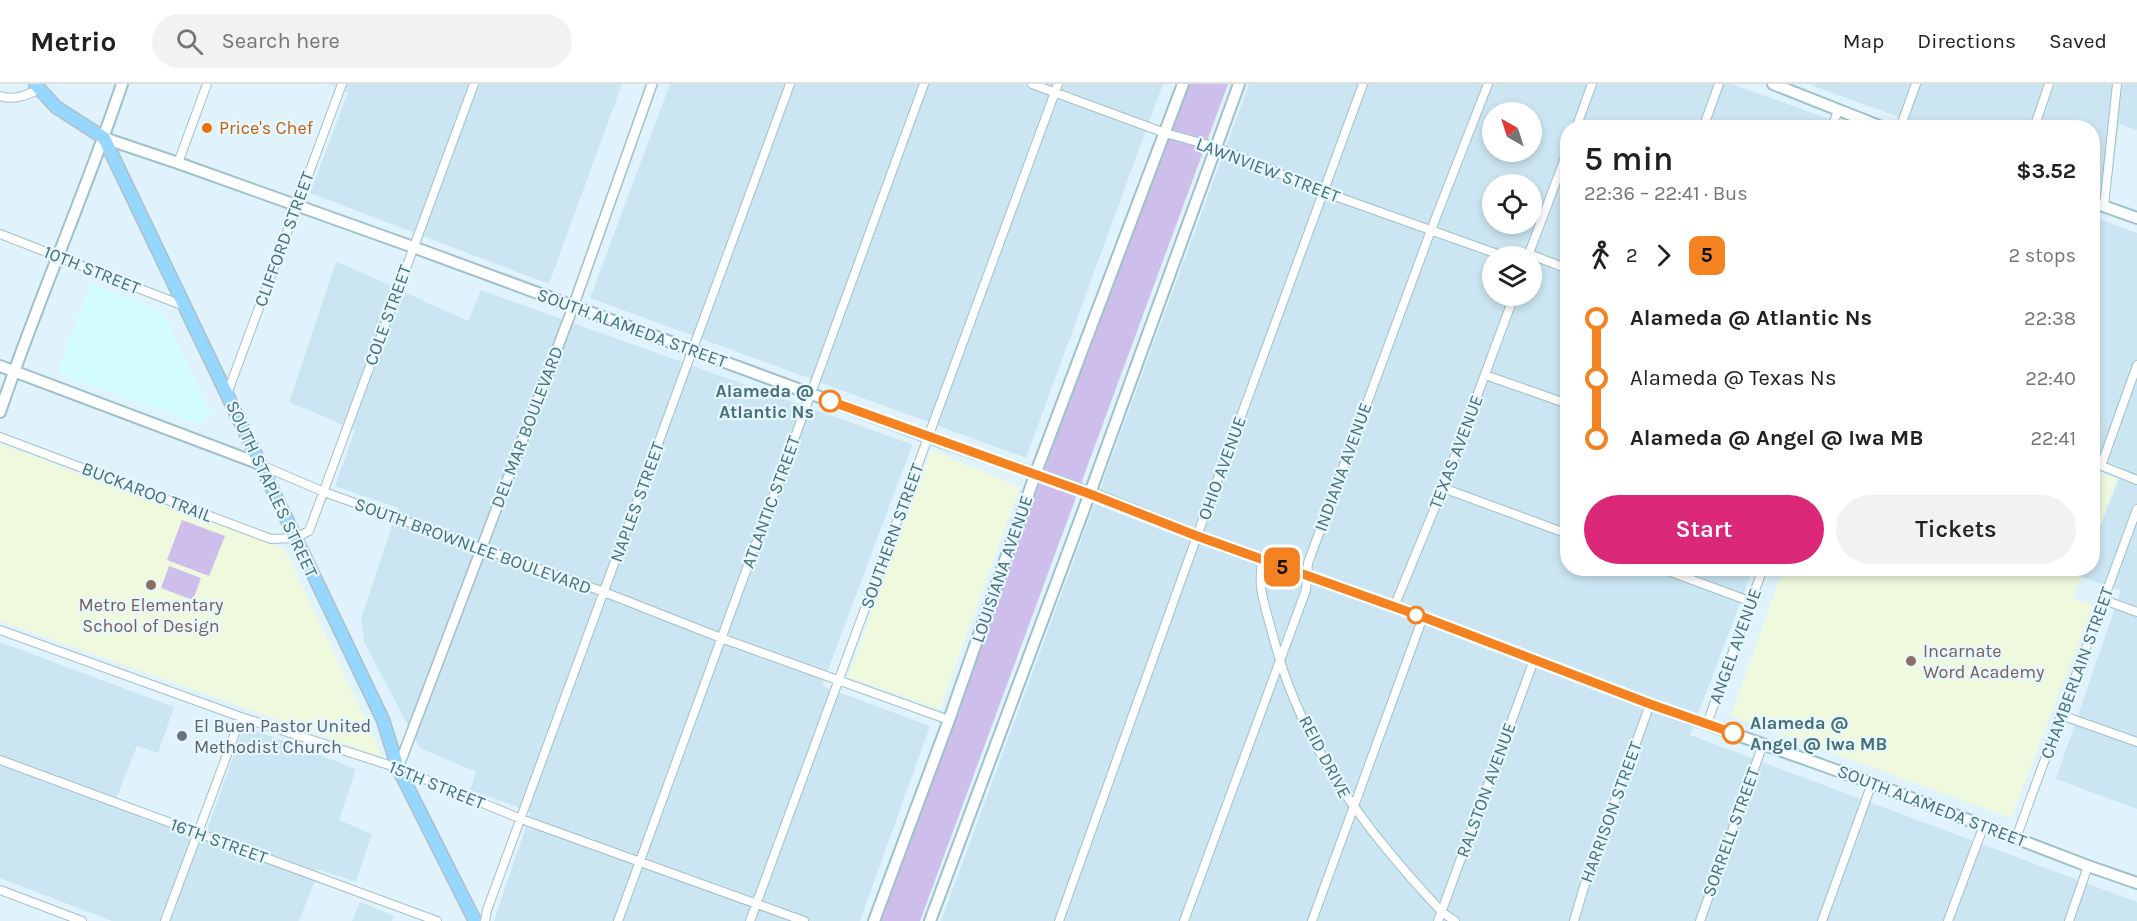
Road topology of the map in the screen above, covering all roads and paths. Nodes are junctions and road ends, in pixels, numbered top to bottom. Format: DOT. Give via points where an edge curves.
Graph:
graph roads {
  1 [pos="122,84"];
  2 [pos="207,84"];
  3 [pos="342,84"];
  4 [pos="474,84"];
  5 [pos="652,84"];
  6 [pos="790,84"];
  7 [pos="924,84"];
  8 [pos="1032,84"];
  9 [pos="1183,84"];
  10 [pos="1239,84"];
  11 [pos="1363,84"];
  12 [pos="1488,84"];
  13 [pos="1592,84"];
  14 [pos="1719,84"];
  15 [pos="1916,84"];
  16 [pos="2049,84"];
  17 [pos="2117,84"];
  18 [pos="1778,85"];
  19 [pos="38,87"];
  20 [pos="1057,88"];
  21 [pos="0,96"];
  22 [pos="1838,110"];
  23 [pos="1579,120"];
  24 [pos="1706,120"];
  25 [pos="1835,120"];
  26 [pos="1864,120"];
  27 [pos="1903,120"];
  28 [pos="2037,120"];
  29 [pos="1165,134"];
  30 [pos="104,138"];
  31 [pos="1216,147"];
  32 [pos="178,163"];
  33 [pos="1560,171"];
  34 [pos="1324,192"];
  35 [pos="2100,205"];
  36 [pos="297,206"];
  37 [pos="2104,206"];
  38 [pos="2137,218"];
  39 [pos="1431,230"];
  40 [pos="0,234"];
  41 [pos="1531,246"];
  42 [pos="413,247"];
  43 [pos="1482,248"];
  44 [pos="58,256"];
  45 [pos="1542,260"];
  46 [pos="1560,266"];
  47 [pos="184,306"];
  48 [pos="1510,306"];
  49 [pos="573,307"];
  50 [pos="693,350"];
  51 [pos="2137,365"];
  52 [pos="0,366"];
  53 [pos="14,371"];
  54 [pos="1485,375"];
  55 [pos="227,394"];
  56 [pos="811,394"];
  57 [pos="1560,401"];
  58 [pos="0,412"];
  59 [pos="0,437"];
  60 [pos="928,437"];
  61 [pos="260,464"];
  62 [pos="2101,466"];
  63 [pos="1035,475"];
  64 [pos="2137,480"];
  65 [pos="1443,488"];
  66 [pos="324,492"];
  67 [pos="1090,494"];
  68 [pos="2137,509"];
  69 [pos="1560,531"];
  70 [pos="1197,536"];
  71 [pos="295,538"];
  72 [pos="480,549"];
  73 [pos="1262,560"];
  74 [pos="1307,576"];
  75 [pos="1682,576"];
  76 [pos="1760,576"];
  77 [pos="604,592"];
  78 [pos="2104,600"];
  79 [pos="1752,602"];
  80 [pos="1394,607"];
  81 [pos="2137,612"];
  82 [pos="1423,617"];
  83 [pos="0,630"];
  84 [pos="722,638"];
  85 [pos="1534,660"];
  86 [pos="1279,661"];
  87 [pos="839,679"];
  88 [pos="1650,704"];
  89 [pos="2061,715"];
  90 [pos="241,717"];
  91 [pos="949,720"];
  92 [pos="1707,724"];
  93 [pos="2137,742"];
  94 [pos="1763,744"];
  95 [pos="0,760"];
  96 [pos="398,768"];
  97 [pos="1872,783"];
  98 [pos="1353,808"];
  99 [pos="520,819"];
  100 [pos="1984,825"];
  101 [pos="198,833"];
  102 [pos="2016,838"];
  103 [pos="639,862"];
  104 [pos="2088,866"];
  105 [pos="2137,883"];
  106 [pos="0,890"];
  107 [pos="756,904"];
  108 [pos="1442,912"];
  109 [pos="82,921"];
  110 [pos="165,921"];
  111 [pos="437,921"];
  112 [pos="475,921"];
  113 [pos="485,921"];
  114 [pos="618,921"];
  115 [pos="750,921"];
  116 [pos="804,921"];
  117 [pos="874,921"];
  118 [pos="930,921"];
  119 [pos="1059,921"];
  120 [pos="1184,921"];
  121 [pos="1312,921"];
  122 [pos="1438,921"];
  123 [pos="1455,921"];
  124 [pos="1574,921"];
  125 [pos="1700,921"];
  126 [pos="1822,921"];
  127 [pos="1948,921"];
  128 [pos="2069,921"];
  1 -- 30 [label="main road"];
  2 -- 32 [label="street"];
  3 -- 36 [label="street, CLIFFORD STREET"];
  4 -- 42 [label="street, COLE STREET"];
  5 -- 49 [label="street, DEL MAR BOULEVARD"];
  6 -- 50 [label="street, NAPLES STREET"];
  7 -- 56 [label="street, ATLANTIC STREET"];
  8 -- 20 [label="street, LAWNVIEW STREET"];
  9 -- 29 [label="main road, LOUISIANA AVENUE"];
  10 -- 31 [label="main road"];
  11 -- 34 [label="street, OHIO AVENUE"];
  12 -- 39 [label="street, INDIANA AVENUE"];
  13 -- 23 [label="street"];
  14 -- 24 [label="street"];
  15 -- 27 [label="street"];
  16 -- 28 [label="street"];
  17 -- 37 [label="street"];
  18 -- 22 [label="main road"];
  19 -- 21 [label="street" via="22,97"];
  19 -- 30 [label="main road" via="56,107"];
  20 -- 29 [label="street, LAWNVIEW STREET"];
  20 -- 60 [label="street, SOUTHERN STREET"];
  22 -- 25 [label="street"];
  22 -- 26 [label="main road"];
  29 -- 31 [label="street, LAWNVIEW STREET"];
  29 -- 63 [label="main road, LOUISIANA AVENUE"];
  30 -- 32 [label="main road, SOUTH ALAMEDA STREET"];
  30 -- 44 [label="main road"];
  30 -- 47 [label="main road, SOUTH STAPLES STREET"];
  31 -- 34 [label="street, LAWNVIEW STREET"];
  31 -- 67 [label="main road"];
  32 -- 36 [label="main road, SOUTH ALAMEDA STREET"];
  33 -- 41 [label="street"];
  34 -- 39 [label="street, LAWNVIEW STREET"];
  34 -- 70 [label="street, OHIO AVENUE"];
  35 -- 37 [label="main road"];
  36 -- 42 [label="main road, SOUTH ALAMEDA STREET"];
  36 -- 55 [label="street, CLIFFORD STREET"];
  37 -- 38 [label="main road"];
  39 -- 43 [label="street, LAWNVIEW STREET"];
  39 -- 74 [label="street, INDIANA AVENUE" via="1308,563"];
  40 -- 44 [label="street, 10TH STREET"];
  42 -- 49 [label="main road, SOUTH ALAMEDA STREET"];
  42 -- 66 [label="street, COLE STREET"];
  44 -- 47 [label="street, 10TH STREET"];
  44 -- 53 [label="main road"];
  45 -- 46 [label="street"];
  47 -- 55 [label="main road, SOUTH STAPLES STREET"];
  48 -- 54 [label="street, TEXAS AVENUE"];
  49 -- 50 [label="main road, SOUTH ALAMEDA STREET"];
  49 -- 72 [label="street, DEL MAR BOULEVARD"];
  50 -- 56 [label="main road, SOUTH ALAMEDA STREET"];
  50 -- 77 [label="street, NAPLES STREET"];
  51 -- 62 [label="street"];
  52 -- 53 [label="main road, SOUTH BROWNLEE BOULEVARD"];
  53 -- 58 [label="main road"];
  53 -- 61 [label="main road, SOUTH BROWNLEE BOULEVARD"];
  54 -- 57 [label="street"];
  54 -- 65 [label="street, TEXAS AVENUE"];
  55 -- 61 [label="main road, SOUTH STAPLES STREET"];
  56 -- 60 [label="main road, SOUTH ALAMEDA STREET"];
  56 -- 84 [label="street, ATLANTIC STREET"];
  59 -- 71 [label="street, BUCKAROO TRAIL" via="272,539"];
  60 -- 63 [label="main road, SOUTH ALAMEDA STREET"];
  60 -- 87 [label="street, SOUTHERN STREET"];
  61 -- 66 [label="street, SOUTH BROWNLEE BOULEVARD"];
  61 -- 71 [label="main road, SOUTH STAPLES STREET"];
  62 -- 64 [label="street"];
  63 -- 67 [label="main road, SOUTH ALAMEDA STREET"];
  63 -- 91 [label="main road, LOUISIANA AVENUE"];
  65 -- 69 [label="street"];
  65 -- 80 [label="street, TEXAS AVENUE"];
  66 -- 71 [label="street, COLE STREET" via="309,531"];
  66 -- 72 [label="street, SOUTH BROWNLEE BOULEVARD"];
  67 -- 70 [label="main road, SOUTH ALAMEDA STREET"];
  67 -- 118 [label="main road"];
  68 -- 78 [label="street, CHAMBERLAIN STREET"];
  70 -- 73 [label="main road, SOUTH ALAMEDA STREET"];
  70 -- 119 [label="street, OHIO AVENUE"];
  71 -- 96 [label="main road, SOUTH STAPLES STREET" via="383,720"];
  72 -- 77 [label="street, SOUTH BROWNLEE BOULEVARD"];
  72 -- 96 [label="street, DEL MAR BOULEVARD"];
  73 -- 74 [label="main road, SOUTH ALAMEDA STREET"];
  73 -- 86 [label="street, REID DRIVE" via="1260,586"];
  74 -- 80 [label="main road, SOUTH ALAMEDA STREET"];
  74 -- 86 [label="street, INDIANA AVENUE" via="1306,590"];
  75 -- 79 [label="street"];
  76 -- 79 [label="street, ANGEL AVENUE"];
  77 -- 84 [label="street, SOUTH BROWNLEE BOULEVARD"];
  77 -- 99 [label="street, NAPLES STREET"];
  78 -- 81 [label="street"];
  78 -- 89 [label="street, CHAMBERLAIN STREET"];
  79 -- 92 [label="street, ANGEL AVENUE"];
  80 -- 82 [label="main road, SOUTH ALAMEDA STREET"];
  82 -- 85 [label="main road, SOUTH ALAMEDA STREET"];
  82 -- 98 [label="street"];
  83 -- 90 [label="street, 15TH STREET"];
  84 -- 87 [label="street, SOUTH BROWNLEE BOULEVARD"];
  84 -- 103 [label="street, ATLANTIC STREET"];
  85 -- 88 [label="main road, SOUTH ALAMEDA STREET"];
  85 -- 108 [label="street, RALSTON AVENUE"];
  86 -- 98 [label="street, REID DRIVE" via="1328,769"];
  86 -- 120 [label="street, INDIANA AVENUE"];
  87 -- 91 [label="street, SOUTH BROWNLEE BOULEVARD"];
  87 -- 107 [label="street, SOUTHERN STREET"];
  88 -- 92 [label="main road, SOUTH ALAMEDA STREET"];
  88 -- 124 [label="street, HARRISON STREET"];
  89 -- 93 [label="street"];
  89 -- 102 [label="street, CHAMBERLAIN STREET"];
  90 -- 96 [label="street, 15TH STREET"];
  90 -- 101 [label="street"];
  91 -- 117 [label="main road, LOUISIANA AVENUE"];
  92 -- 94 [label="main road, SOUTH ALAMEDA STREET"];
  94 -- 97 [label="main road, SOUTH ALAMEDA STREET"];
  94 -- 125 [label="street, SORRELL STREET"];
  95 -- 101 [label="street, 16TH STREET"];
  96 -- 99 [label="street, 15TH STREET"];
  96 -- 112 [label="main road, SOUTH STAPLES STREET"];
  97 -- 100 [label="main road, SOUTH ALAMEDA STREET"];
  97 -- 126 [label="street"];
  98 -- 108 [label="street, REID DRIVE"];
  98 -- 121 [label="street"];
  99 -- 103 [label="street, 15TH STREET"];
  99 -- 113 [label="street, NAPLES STREET"];
  100 -- 102 [label="main road, SOUTH ALAMEDA STREET"];
  100 -- 127 [label="street"];
  101 -- 110 [label="street"];
  101 -- 111 [label="street, 16TH STREET"];
  102 -- 104 [label="main road, SOUTH ALAMEDA STREET"];
  103 -- 107 [label="street, 15TH STREET"];
  103 -- 114 [label="street, ATLANTIC STREET"];
  104 -- 105 [label="main road, SOUTH ALAMEDA STREET"];
  104 -- 128 [label="street"];
  106 -- 109 [label="street"];
  107 -- 115 [label="street, SOUTHERN STREET"];
  107 -- 116 [label="street, 15TH STREET"];
  108 -- 122 [label="street, RALSTON AVENUE"];
  108 -- 123 [label="street, REID DRIVE"];
}
